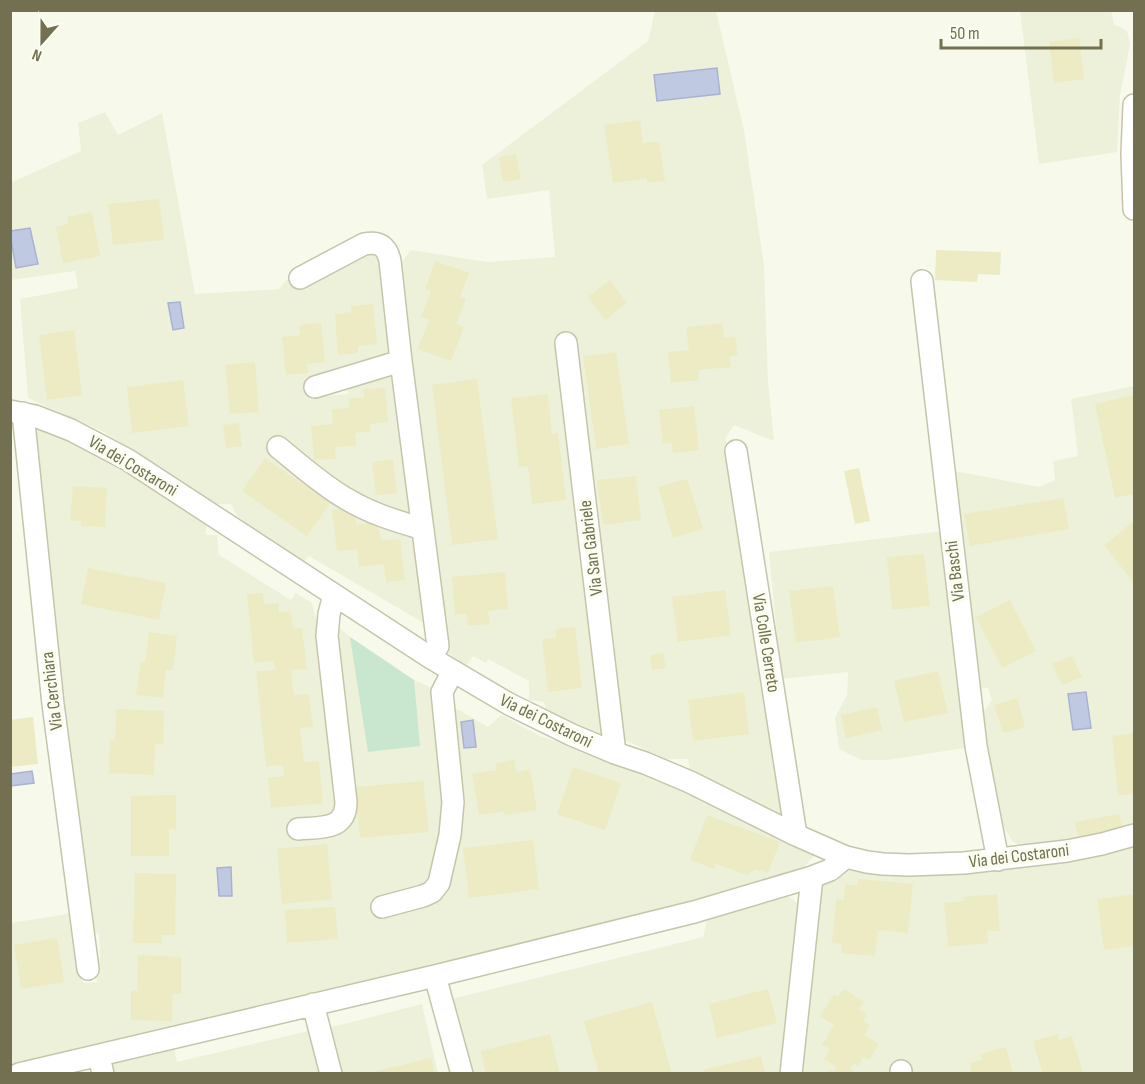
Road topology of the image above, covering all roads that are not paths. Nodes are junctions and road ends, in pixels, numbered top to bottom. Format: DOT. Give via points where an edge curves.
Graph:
graph roads {
  1 [pos="1134,105"];
  2 [pos="1134,209"];
  3 [pos="300,278"];
  4 [pos="922,281"];
  5 [pos="566,343"];
  6 [pos="401,361"];
  7 [pos="315,387"];
  8 [pos="17,412"];
  9 [pos="278,447"];
  10 [pos="736,452"];
  11 [pos="423,529"];
  12 [pos="334,595"];
  13 [pos="431,658"];
  14 [pos="453,671"];
  15 [pos="615,753"];
  16 [pos="298,829"];
  17 [pos="796,835"];
  18 [pos="1134,835"];
  19 [pos="846,857"];
  20 [pos="998,860"];
  21 [pos="812,877"];
  22 [pos="382,907"];
  23 [pos="88,969"];
  24 [pos="435,976"];
  25 [pos="313,1004"];
  26 [pos="101,1065"];
  27 [pos="20,1074"];
  28 [pos="331,1074"];
  29 [pos="462,1074"];
  30 [pos="791,1074"];
  1 -- 2 [label="street"];
  3 -- 6 [label="street" via="364,244 384,248 390,261"];
  4 -- 20 [label="street, Via Baschi" via="976,746"];
  5 -- 15 [label="street, Via San Gabriele"];
  6 -- 7 [label="street"];
  6 -- 11 [label="street"];
  8 -- 12 [label="street, Via dei Costaroni" via="71,430 128,460"];
  8 -- 23 [label="street, Via Cerchiara"];
  9 -- 11 [label="street" via="343,497 376,514"];
  10 -- 17 [label="street, Via Colle Cerreto"];
  11 -- 13 [label="street" via="438,646"];
  12 -- 13 [label="street, Via dei Costaroni"];
  12 -- 16 [label="street" via="327,636 346,809 336,824"];
  13 -- 14 [label="street, Via dei Costaroni"];
  14 -- 15 [label="street, Via dei Costaroni" via="508,704"];
  14 -- 22 [label="street" via="442,692 453,802 441,876 436,888 427,894"];
  15 -- 17 [label="street, Via dei Costaroni" via="698,786"];
  17 -- 19 [label="street, Via dei Costaroni"];
  18 -- 20 [label="street, Via dei Costaroni" via="1067,852"];
  19 -- 20 [label="street, Via dei Costaroni" via="909,865"];
  19 -- 21 [label="street" via="830,870"];
  21 -- 24 [label="street" via="694,912"];
  21 -- 30 [label="street"];
  24 -- 25 [label="street"];
  24 -- 29 [label="street"];
  25 -- 26 [label="street"];
  25 -- 28 [label="street"];
  26 -- 27 [label="street"];
}
